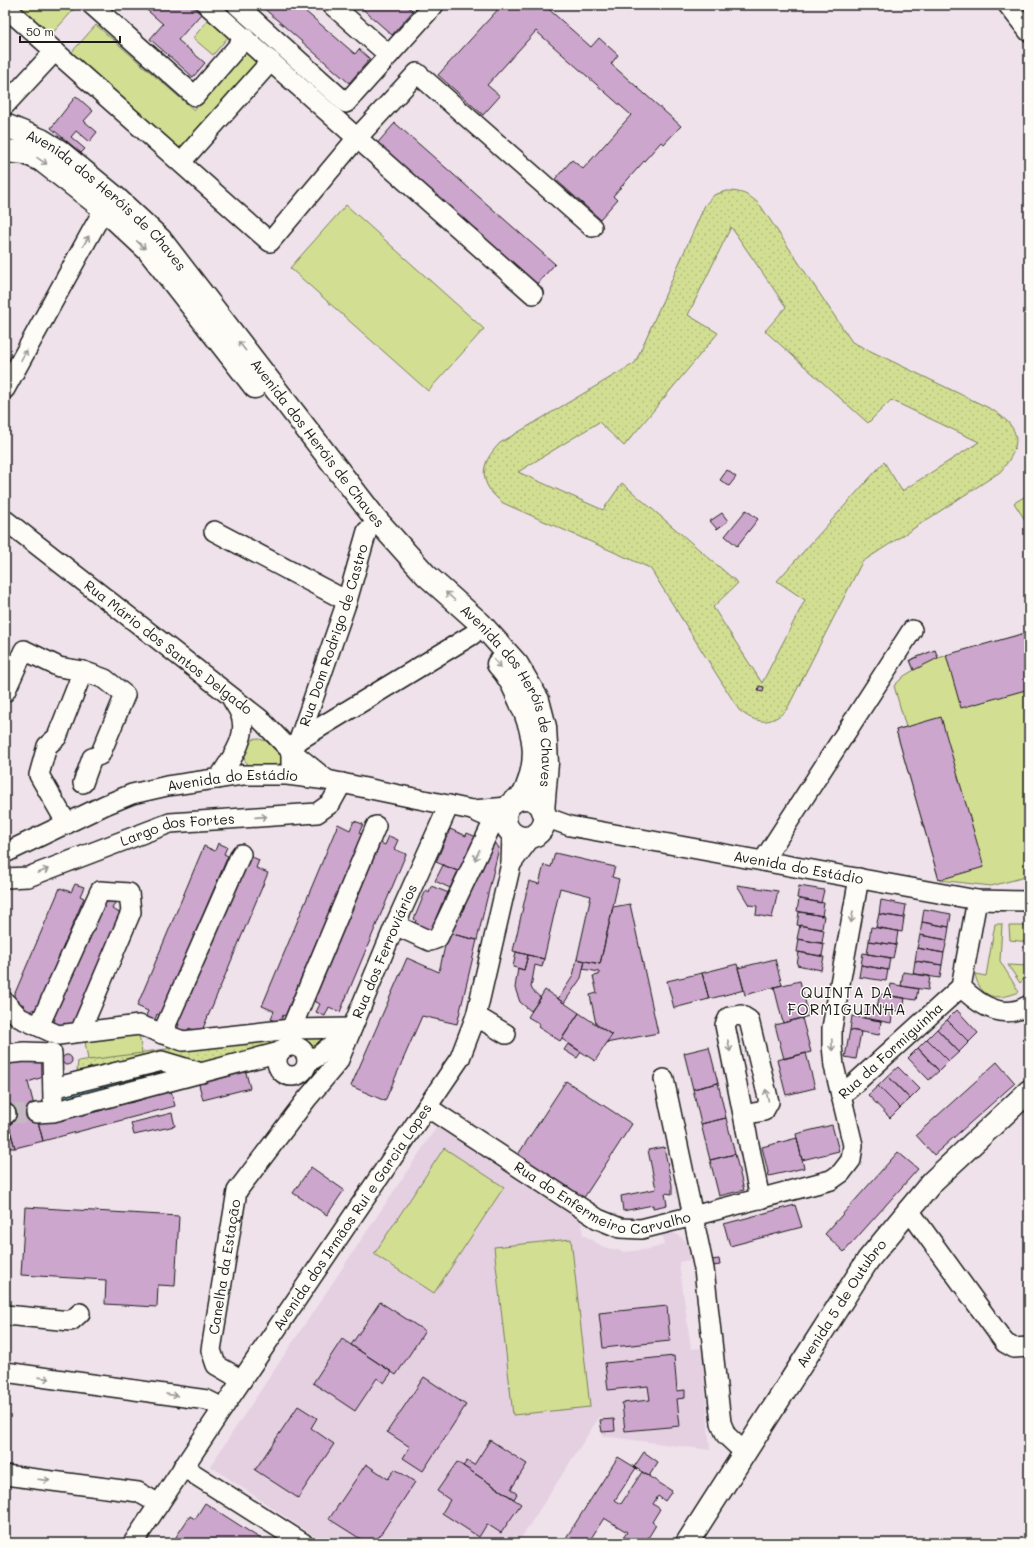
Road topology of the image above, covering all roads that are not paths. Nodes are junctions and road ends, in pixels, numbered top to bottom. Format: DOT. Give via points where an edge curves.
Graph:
graph roads {
  1 [pos="92,5"];
  2 [pos="236,5"];
  3 [pos="332,5"];
  4 [pos="433,5"];
  5 [pos="1008,5"];
  6 [pos="5,7"];
  7 [pos="218,8"];
  8 [pos="1029,32"];
  9 [pos="245,38"];
  10 [pos="55,51"];
  11 [pos="389,55"];
  12 [pos="271,62"];
  13 [pos="5,104"];
  14 [pos="5,125"];
  15 [pos="356,138"];
  16 [pos="5,151"];
  17 [pos="181,162"];
  18 [pos="109,203"];
  19 [pos="592,227"];
  20 [pos="533,294"];
  21 [pos="5,390"];
  22 [pos="5,520"];
  23 [pos="214,531"];
  24 [pos="367,531"];
  25 [pos="347,601"];
  26 [pos="912,630"];
  27 [pos="472,635"];
  28 [pos="83,671"];
  29 [pos="5,692"];
  30 [pos="231,698"];
  31 [pos="271,732"];
  32 [pos="242,733"];
  33 [pos="295,746"];
  34 [pos="236,751"];
  35 [pos="242,775"];
  36 [pos="287,775"];
  37 [pos="218,779"];
  38 [pos="334,782"];
  39 [pos="83,783"];
  40 [pos="449,805"];
  41 [pos="522,820"];
  42 [pos="67,824"];
  43 [pos="376,826"];
  44 [pos="5,854"];
  45 [pos="241,854"];
  46 [pos="763,861"];
  47 [pos="5,878"];
  48 [pos="859,878"];
  49 [pos="977,900"];
  50 [pos="1029,901"];
  51 [pos="395,925"];
  52 [pos="961,987"];
  53 [pos="5,1002"];
  54 [pos="1029,1005"];
  55 [pos="476,1016"];
  56 [pos="39,1026"];
  57 [pos="291,1029"];
  58 [pos="80,1032"];
  59 [pos="162,1034"];
  60 [pos="349,1034"];
  61 [pos="506,1034"];
  62 [pos="5,1054"];
  63 [pos="204,1073"];
  64 [pos="664,1079"];
  65 [pos="53,1088"];
  66 [pos="1029,1091"];
  67 [pos="314,1092"];
  68 [pos="841,1096"];
  69 [pos="427,1106"];
  70 [pos="743,1115"];
  71 [pos="760,1198"];
  72 [pos="908,1209"];
  73 [pos="693,1216"];
  74 [pos="80,1313"];
  75 [pos="5,1315"];
  76 [pos="1029,1347"];
  77 [pos="5,1372"];
  78 [pos="242,1380"];
  79 [pos="223,1408"];
  80 [pos="745,1453"];
  81 [pos="183,1467"];
  82 [pos="5,1475"];
  83 [pos="159,1504"];
  84 [pos="134,1543"];
  85 [pos="304,1543"];
  86 [pos="687,1543"];
  1 -- 9 [label="street" via="195,96"];
  2 -- 11 [label="street" via="346,103"];
  3 -- 11 [label="street"];
  4 -- 11 [label="street"];
  5 -- 8 [label="street"];
  6 -- 10 [label="street"];
  7 -- 9 [label="street"];
  9 -- 12 [label="street"];
  10 -- 13 [label="street"];
  10 -- 17 [label="street"];
  12 -- 15 [label="street"];
  12 -- 17 [label="street"];
  14 -- 18 [label="main road, Avenida dos Heróis de Chaves" via="52,146"];
  15 -- 17 [label="street" via="270,242"];
  15 -- 19 [label="street" via="417,73"];
  15 -- 20 [label="street"];
  16 -- 18 [label="main road, Avenida dos Heróis de Chaves, one-way" via="25,153 42,160"];
  21 -- 18 [label="street, one-way"];
  18 -- 24 [label="main road, Avenida dos Heróis de Chaves, one-way"];
  41 -- 18 [label="main road, Avenida dos Heróis de Chaves, one-way" via="547,763 545,726 538,700 517,664 481,624 426,575 375,518 160,239"];
  22 -- 30 [label="street, Rua Mário dos Santos Delgado"];
  23 -- 25 [label="street"];
  24 -- 25 [label="street, Rua Dom Rodrigo de Castro"];
  24 -- 27 [label="main road, Avenida dos Heróis de Chaves" via="417,587"];
  25 -- 33 [label="street, Rua Dom Rodrigo de Castro"];
  26 -- 46 [label="street"];
  27 -- 33 [label="street"];
  27 -- 41 [label="main road, Avenida dos Heróis de Chaves, one-way" via="509,676 530,722 534,737 534,764"];
  28 -- 29 [label="street" via="59,667 24,650"];
  28 -- 39 [label="street" via="105,679 125,696 100,755 92,758"];
  28 -- 42 [label="street" via="57,737 47,746 39,775"];
  30 -- 31 [label="street, Rua Mário dos Santos Delgado" via="260,719"];
  30 -- 32 [label="street" via="241,714"];
  31 -- 32 [label="street" via="261,730"];
  31 -- 33 [label="street, Rua Mário dos Santos Delgado"];
  32 -- 34 [label="street"];
  33 -- 36 [label="street"];
  33 -- 38 [label="street, Rua Mário dos Santos Delgado"];
  34 -- 35 [label="street"];
  34 -- 37 [label="street"];
  35 -- 36 [label="street, Avenida do Estádio"];
  35 -- 37 [label="street, Avenida do Estádio"];
  36 -- 38 [label="street, Avenida do Estádio"];
  37 -- 42 [label="street, Avenida do Estádio" via="132,794"];
  38 -- 40 [label="street, Avenida do Estádio"];
  47 -- 38 [label="street, Largo dos Fortes, one-way" via="28,877 170,823 317,813 331,803"];
  40 -- 41 [label="street, Avenida do Estádio"];
  40 -- 51 [label="street, Rua dos Ferroviários"];
  41 -- 46 [label="street, Avenida do Estádio" via="570,826"];
  41 -- 51 [label="street, one-way" via="438,938 430,941"];
  41 -- 55 [label="street, Avenida dos Irmãos Rui e Garcia Lopes"];
  42 -- 44 [label="street, Avenida do Estádio"];
  43 -- 57 [label="street"];
  45 -- 59 [label="street"];
  46 -- 48 [label="street, Avenida do Estádio"];
  48 -- 49 [label="street, Avenida do Estádio"];
  48 -- 68 [label="street, one-way" via="832,1028 834,1066"];
  49 -- 50 [label="street, Avenida do Estádio"];
  49 -- 52 [label="street"];
  51 -- 60 [label="street, Rua dos Ferroviários"];
  52 -- 54 [label="street" via="984,1006 996,1010 1009,1011"];
  52 -- 68 [label="street, Rua da Formiguinha"];
  53 -- 56 [label="street" via="20,1018"];
  55 -- 61 [label="street"];
  55 -- 69 [label="street, Avenida dos Irmãos Rui e Garcia Lopes" via="460,1058"];
  56 -- 58 [label="street" via="58,1035"];
  56 -- 58 [label="street" via="100,890 129,893 131,912"];
  57 -- 59 [label="street" via="183,1041"];
  57 -- 60 [label="street"];
  58 -- 59 [label="street" via="139,1025"];
  60 -- 63 [label="street" via="336,1041 314,1060 307,1062 305,1053 298,1046 288,1046 280,1052"];
  60 -- 67 [label="street, Rua dos Ferroviários" via="338,1062"];
  62 -- 65 [label="street" via="52,1053"];
  63 -- 65 [label="street" via="162,1061"];
  63 -- 65 [label="street" via="45,1112"];
  64 -- 73 [label="street"];
  66 -- 72 [label="main road, Avenida 5 de Outubro" via="933,1181"];
  67 -- 78 [label="street, Canelha da Estação" via="237,1191 211,1350 216,1365"];
  68 -- 71 [label="street, Rua da Formiguinha" via="853,1145 851,1160 841,1173 831,1180"];
  69 -- 73 [label="street, Rua do Enfermeiro Carvalho" via="598,1219 620,1228 641,1230"];
  69 -- 78 [label="street, Avenida dos Irmãos Rui e Garcia Lopes"];
  70 -- 70 [label="street, one-way" via="764,1111 769,1102 749,1020 741,1015 729,1017 725,1025"];
  70 -- 71 [label="street"];
  71 -- 73 [label="street, Rua da Formiguinha"];
  72 -- 76 [label="street" via="1005,1343 1014,1348"];
  72 -- 80 [label="main road, Avenida 5 de Outubro" via="868,1260"];
  73 -- 80 [label="street, Rua do Enfermeiro Carvalho" via="704,1269 720,1423 726,1435"];
  74 -- 75 [label="street" via="71,1321"];
  77 -- 79 [label="street, one-way" via="207,1400"];
  78 -- 79 [label="street, Avenida dos Irmãos Rui e Garcia Lopes"];
  79 -- 81 [label="street, Avenida dos Irmãos Rui e Garcia Lopes"];
  80 -- 86 [label="main road, Avenida 5 de Outubro"];
  81 -- 83 [label="street, Avenida dos Irmãos Rui e Garcia Lopes"];
  81 -- 85 [label="street"];
  82 -- 83 [label="street, one-way" via="138,1492"];
  83 -- 84 [label="street, Avenida dos Irmãos Rui e Garcia Lopes"];
}
